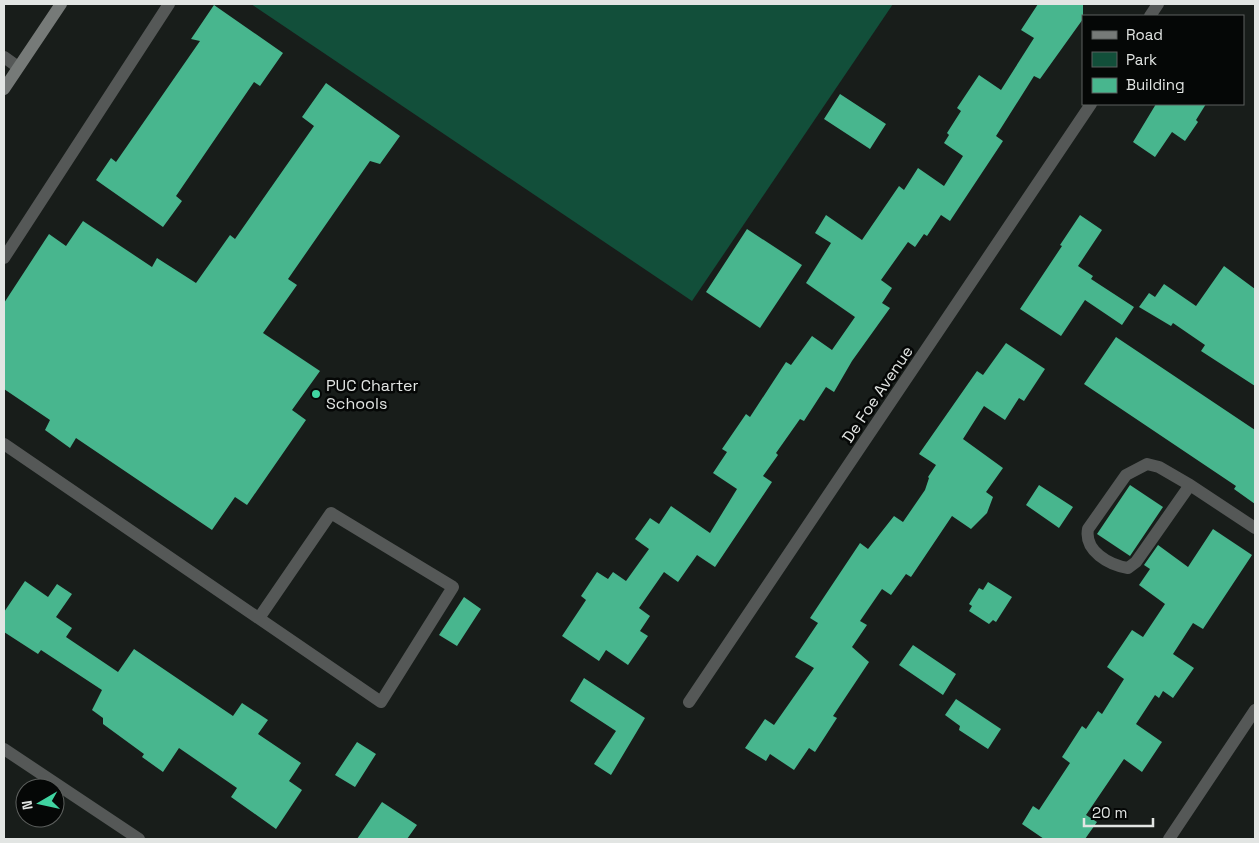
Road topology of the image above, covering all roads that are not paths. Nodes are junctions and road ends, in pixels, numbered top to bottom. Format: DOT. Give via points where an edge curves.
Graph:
graph roads {
  1 [pos="61,4"];
  2 [pos="168,4"];
  3 [pos="1158,4"];
  4 [pos="1151,15"];
  5 [pos="4,57"];
  6 [pos="18,67"];
  7 [pos="4,89"];
  8 [pos="1090,105"];
  9 [pos="4,258"];
  10 [pos="4,444"];
  11 [pos="1190,485"];
  12 [pos="1255,528"];
  13 [pos="259,618"];
  14 [pos="689,702"];
  15 [pos="1255,710"];
  16 [pos="4,749"];
  17 [pos="139,839"];
  18 [pos="1169,839"];
  1 -- 6 [label="main road"];
  2 -- 9 [label="street"];
  3 -- 4 [label="street"];
  5 -- 6 [label="street"];
  6 -- 7 [label="main road"];
  8 -- 14 [label="street, De Foe Avenue"];
  10 -- 13 [label="street"];
  11 -- 11 [label="street" via="1159,467 1147,464 1126,475 1088,529 1086,538 1092,550 1116,566 1128,568 1136,562"];
  11 -- 12 [label="street"];
  13 -- 13 [label="street" via="381,702 453,587 331,513"];
  15 -- 18 [label="street"];
  16 -- 17 [label="street"];
}
